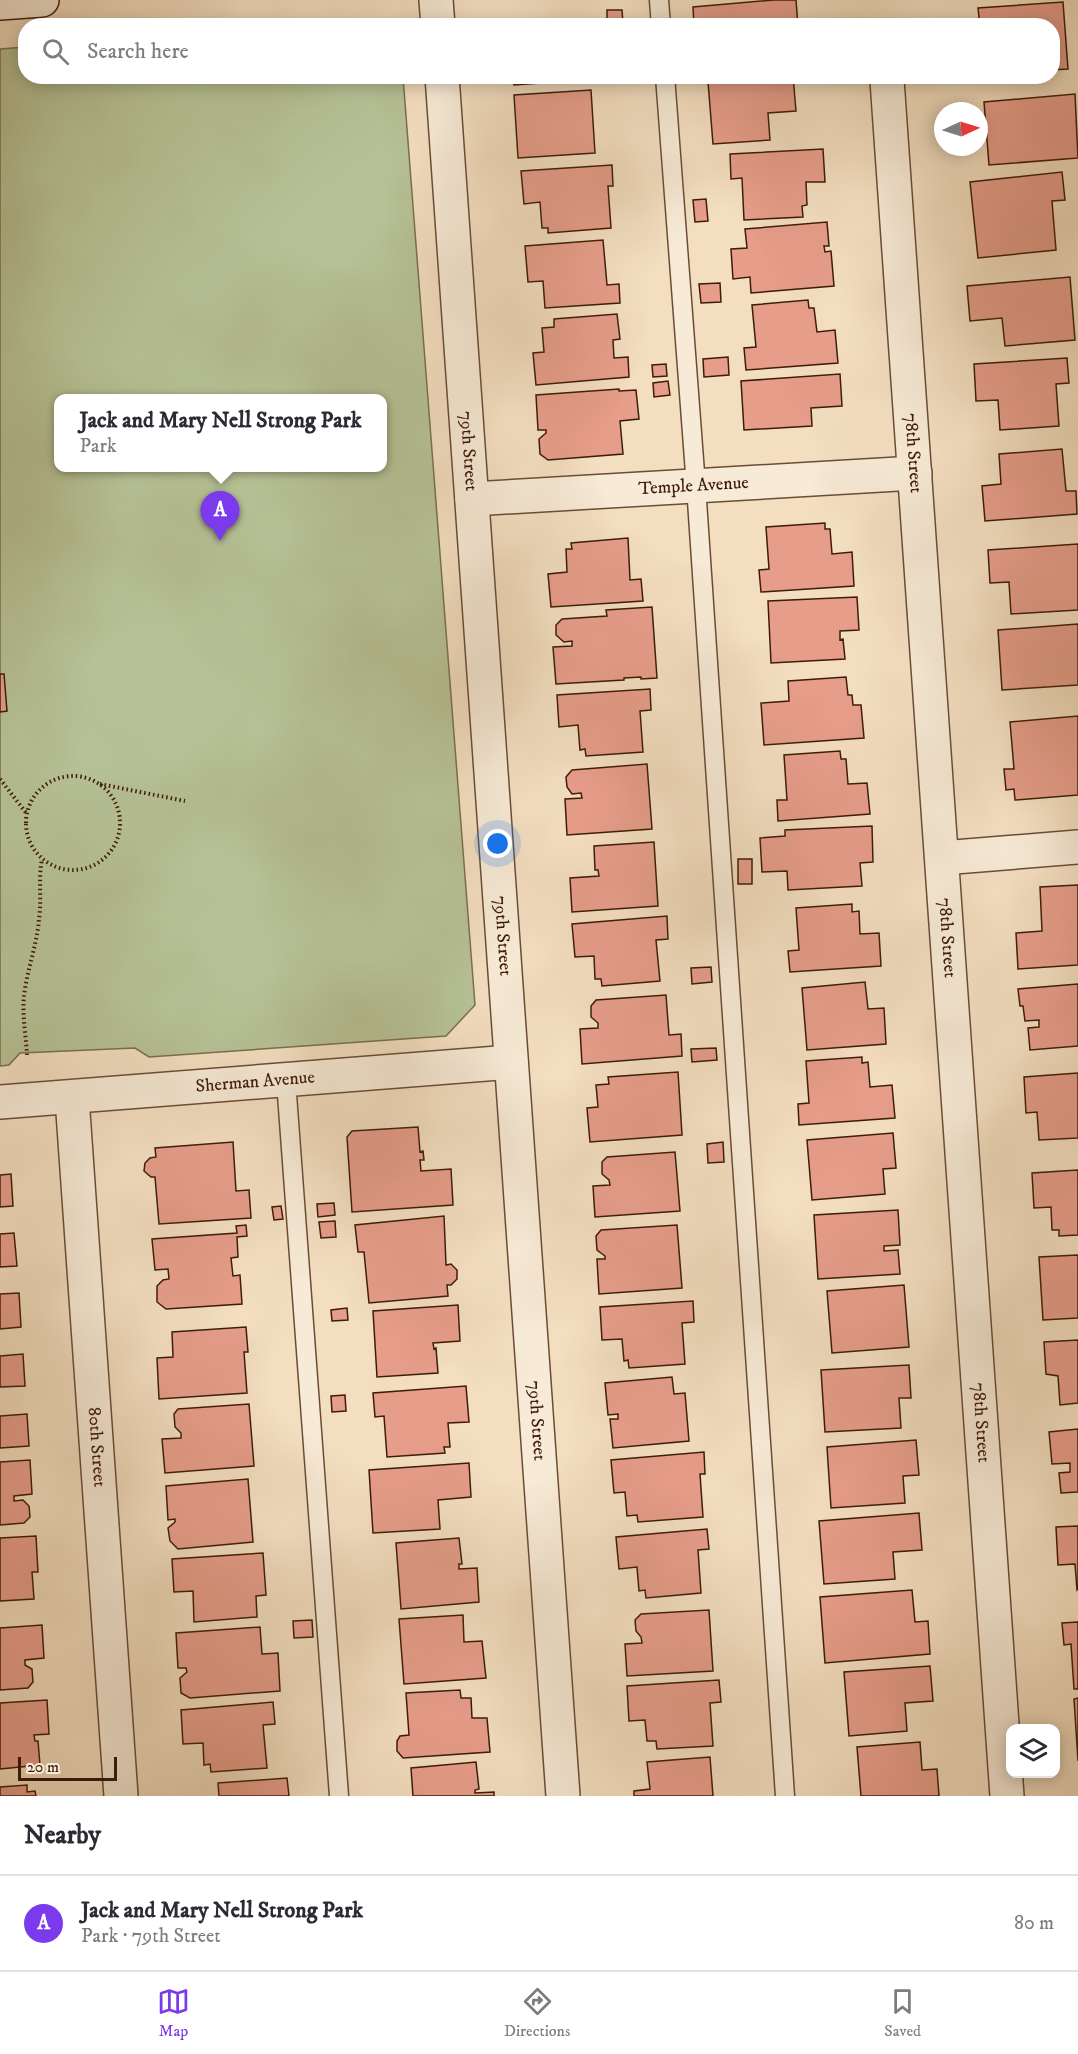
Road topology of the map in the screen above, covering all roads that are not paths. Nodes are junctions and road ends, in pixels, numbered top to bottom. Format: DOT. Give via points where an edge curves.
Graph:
graph roads {
  1 [pos="42,0"];
  2 [pos="436,0"];
  3 [pos="659,0"];
  4 [pos="0,3"];
  5 [pos="437,18"];
  6 [pos="660,18"];
  7 [pos="443,84"];
  8 [pos="666,84"];
  9 [pos="887,84"];
  10 [pos="915,473"];
  11 [pos="696,486"];
  12 [pos="472,499"];
  13 [pos="1078,847"];
  14 [pos="942,858"];
  15 [pos="511,1062"];
  16 [pos="286,1081"];
  17 [pos="72,1098"];
  18 [pos="0,1102"];
  19 [pos="121,1796"];
  20 [pos="339,1796"];
  21 [pos="563,1796"];
  22 [pos="785,1796"];
  23 [pos="1007,1796"];
  1 -- 4 [label="street"];
  2 -- 5 [label="street"];
  3 -- 6 [label="lane"];
  7 -- 12 [label="street, 79th Street"];
  8 -- 11 [label="lane"];
  9 -- 10 [label="street, 78th Street"];
  10 -- 11 [label="street, Temple Avenue"];
  10 -- 14 [label="street, 78th Street"];
  11 -- 12 [label="street, Temple Avenue"];
  11 -- 22 [label="lane"];
  12 -- 15 [label="street, 79th Street"];
  13 -- 14 [label="street"];
  14 -- 23 [label="street, 78th Street"];
  15 -- 16 [label="street, Sherman Avenue"];
  15 -- 21 [label="street, 79th Street"];
  16 -- 17 [label="street, Sherman Avenue"];
  16 -- 20 [label="lane"];
  17 -- 18 [label="street, Sherman Avenue"];
  17 -- 19 [label="street, 80th Street"];
}
